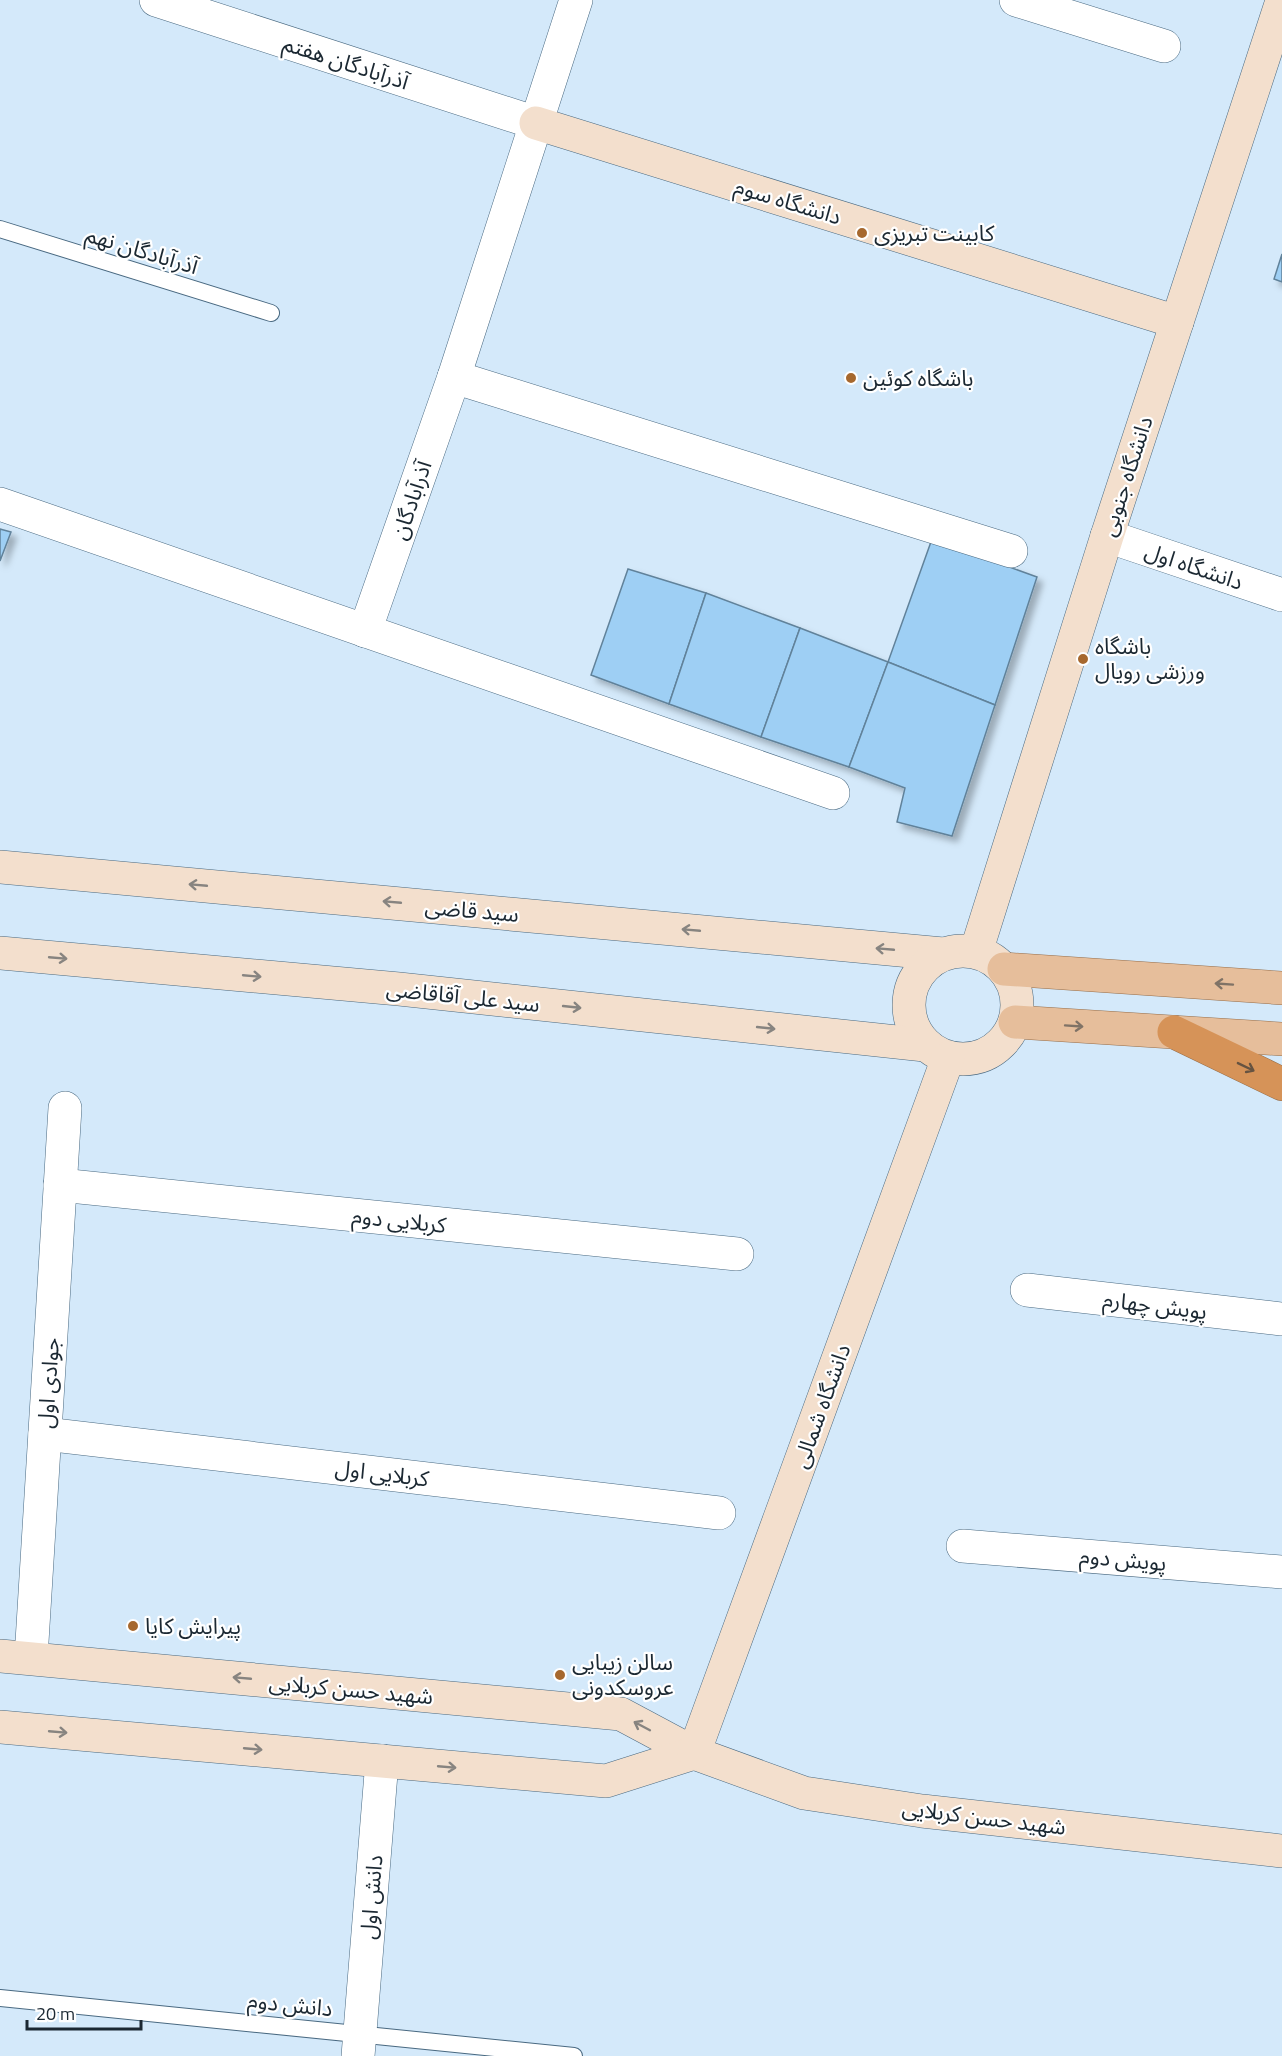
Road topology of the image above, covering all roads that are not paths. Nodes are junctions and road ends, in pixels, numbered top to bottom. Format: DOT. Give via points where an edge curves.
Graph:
graph roads {
  1 [pos="156,0"];
  2 [pos="576,0"];
  3 [pos="1016,0"];
  4 [pos="1282,1"];
  5 [pos="1164,46"];
  6 [pos="536,123"];
  7 [pos="0,229"];
  8 [pos="271,313"];
  9 [pos="1177,322"];
  10 [pos="454,376"];
  11 [pos="0,504"];
  12 [pos="1107,536"];
  13 [pos="1011,551"];
  14 [pos="1282,595"];
  15 [pos="365,631"];
  16 [pos="833,793"];
  17 [pos="0,867"];
  18 [pos="976,952"];
  19 [pos="0,953"];
  20 [pos="943,954"];
  21 [pos="1004,969"];
  22 [pos="1282,988"];
  23 [pos="1016,1022"];
  24 [pos="1174,1032"];
  25 [pos="1282,1039"];
  26 [pos="937,1052"];
  27 [pos="1282,1084"];
  28 [pos="65,1108"];
  29 [pos="60,1185"];
  30 [pos="737,1254"];
  31 [pos="1027,1290"];
  32 [pos="1282,1319"];
  33 [pos="45,1434"];
  34 [pos="718,1513"];
  35 [pos="963,1546"];
  36 [pos="1282,1572"];
  37 [pos="15,1657"];
  38 [pos="0,1727"];
  39 [pos="694,1753"];
  40 [pos="382,1761"];
  41 [pos="1282,1851"];
  42 [pos="0,1998"];
  43 [pos="359,2045"];
  44 [pos="574,2056"];
  1 -- 6 [label="street, آذرآبادگان هفتم"];
  2 -- 6 [label="street, آذرآبادگان"];
  3 -- 5 [label="street"];
  4 -- 9 [label="street, دانشگاه جنوبی"];
  6 -- 9 [label="street, دانشگاه سوم"];
  6 -- 10 [label="street, آذرآبادگان"];
  7 -- 8 [label="lane, آذرآبادگان نهم"];
  9 -- 12 [label="street, دانشگاه جنوبی"];
  10 -- 13 [label="street"];
  10 -- 15 [label="street, آذرآبادگان"];
  11 -- 15 [label="street"];
  12 -- 14 [label="street, دانشگاه اول"];
  12 -- 18 [label="street, دانشگاه جنوبی"];
  15 -- 16 [label="street"];
  20 -- 17 [label="street, سید قاضی, one-way"];
  18 -- 20 [label="street"];
  18 -- 21 [label="street"];
  19 -- 26 [label="street, سید علی آقاقاضی, one-way" via="388,988"];
  20 -- 26 [label="street" via="925,966 912,984 908,1006 912,1027"];
  22 -- 21 [label="main road, one-way"];
  21 -- 23 [label="street" via="1016,994"];
  23 -- 24 [label="main road, one-way"];
  23 -- 26 [label="street" via="1005,1041 988,1054 968,1060"];
  24 -- 25 [label="main road"];
  24 -- 27 [label="highway, one-way"];
  26 -- 39 [label="street, دانشگاه شمالی"];
  28 -- 29 [label="street, جوادی اول"];
  29 -- 30 [label="street, کربلایی دوم"];
  29 -- 33 [label="street, جوادی اول"];
  31 -- 32 [label="street, پویش چهارم"];
  33 -- 34 [label="street, کربلایی اول"];
  33 -- 37 [label="street, جوادی اول"];
  35 -- 36 [label="street, پویش دوم"];
  39 -- 37 [label="street, شهید حسن کربلایی, one-way" via="621,1714"];
  38 -- 40 [label="street, one-way"];
  40 -- 39 [label="street, one-way" via="606,1781"];
  39 -- 41 [label="street, شهید حسن کربلایی" via="804,1793 922,1811"];
  40 -- 43 [label="street, دانش اول"];
  42 -- 43 [label="lane, دانش دوم"];
  43 -- 44 [label="lane"];
}
